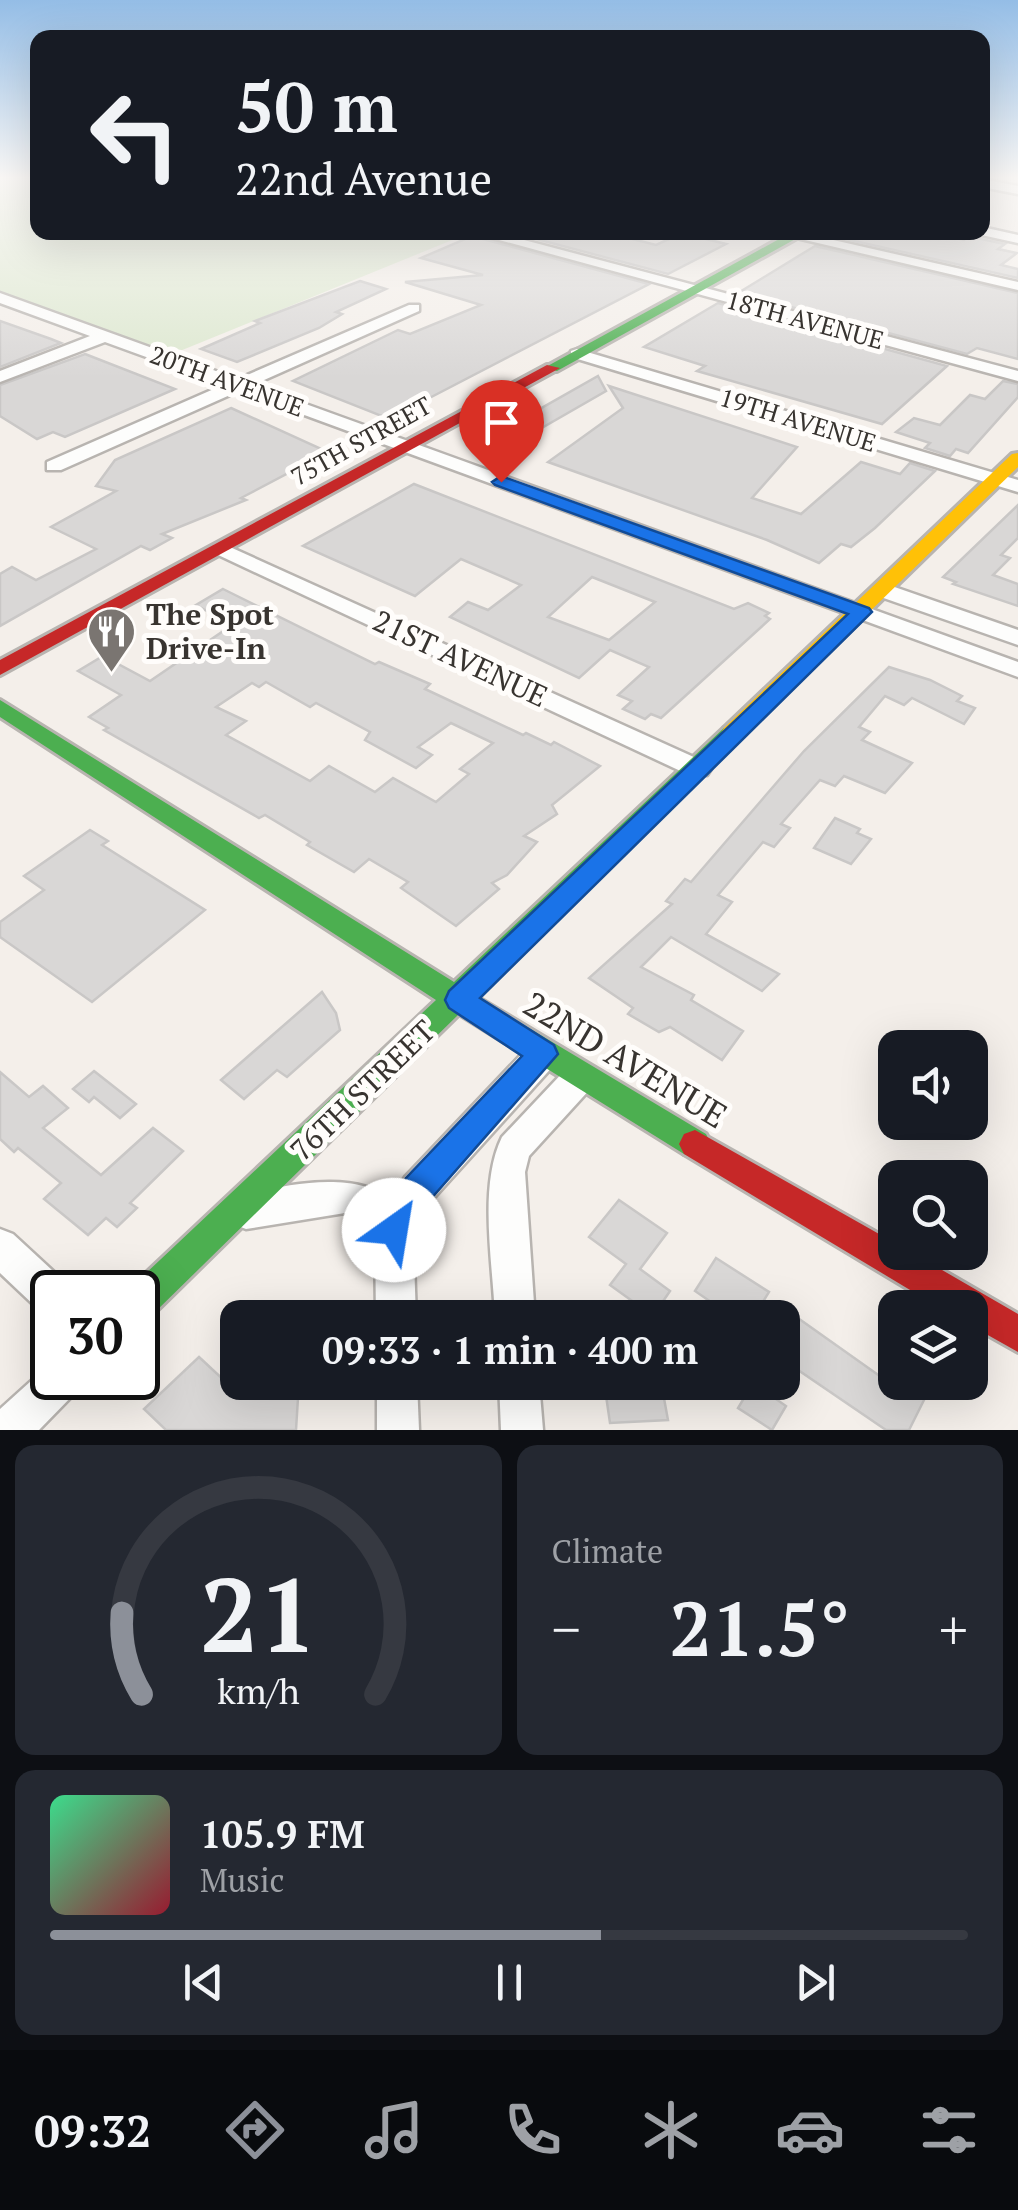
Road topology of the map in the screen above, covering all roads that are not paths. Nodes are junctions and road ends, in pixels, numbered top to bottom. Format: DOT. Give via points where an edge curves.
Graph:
graph roads {
  1 [pos="520,244"];
  2 [pos="781,244"];
  3 [pos="840,244"];
  4 [pos="1018,286"];
  5 [pos="693,290"];
  6 [pos="0,298"];
  7 [pos="414,308"];
  8 [pos="106,336"];
  9 [pos="577,354"];
  10 [pos="1018,376"];
  11 [pos="0,378"];
  12 [pos="238,386"];
  13 [pos="406,447"];
  14 [pos="1018,458"];
  15 [pos="54,466"];
  16 [pos="1007,483"];
  17 [pos="221,549"];
  18 [pos="883,590"];
  19 [pos="862,612"];
  20 [pos="1018,638"];
  21 [pos="0,670"];
  22 [pos="1018,670"];
  23 [pos="0,706"];
  24 [pos="698,769"];
  25 [pos="460,1000"];
  26 [pos="543,1054"];
  27 [pos="580,1077"];
  28 [pos="232,1216"];
  29 [pos="394,1230"];
  30 [pos="0,1246"];
  31 [pos="30,1275"];
  32 [pos="160,1284"];
  33 [pos="396,1300"];
  34 [pos="514,1300"];
  35 [pos="1018,1334"];
  36 [pos="40,1400"];
  37 [pos="397,1400"];
  38 [pos="520,1400"];
  39 [pos="9,1430"];
  40 [pos="398,1430"];
  41 [pos="522,1430"];
  1 -- 5 [label="street, 18TH AVENUE"];
  2 -- 5 [label="street, 75TH STREET"];
  3 -- 4 [label="street"];
  5 -- 9 [label="street, 75TH STREET"];
  5 -- 10 [label="street, 18TH AVENUE"];
  6 -- 8 [label="street, 20TH AVENUE"];
  7 -- 12 [label="street"];
  8 -- 11 [label="street"];
  8 -- 12 [label="street, 20TH AVENUE"];
  9 -- 13 [label="street, 75TH STREET"];
  9 -- 16 [label="street, 19TH AVENUE"];
  12 -- 13 [label="street, 20TH AVENUE"];
  12 -- 15 [label="street"];
  13 -- 17 [label="street, 75TH STREET"];
  13 -- 19 [label="street, 20TH AVENUE"];
  14 -- 16 [label="street, 76TH STREET"];
  16 -- 18 [label="street, 76TH STREET"];
  17 -- 21 [label="street, 75TH STREET"];
  17 -- 24 [label="street, 21ST AVENUE"];
  18 -- 19 [label="street, 76TH STREET"];
  18 -- 20 [label="street"];
  19 -- 22 [label="street, 20TH AVENUE"];
  19 -- 24 [label="street, 76TH STREET"];
  23 -- 25 [label="street, 22ND AVENUE"];
  24 -- 25 [label="street, 76TH STREET"];
  25 -- 26 [label="street, 22ND AVENUE"];
  25 -- 28 [label="street, 76TH STREET"];
  26 -- 27 [label="street, 22ND AVENUE"];
  26 -- 29 [label="street" via="418,1189"];
  27 -- 34 [label="street" via="514,1148 507,1172"];
  27 -- 35 [label="street, 22ND AVENUE"];
  28 -- 29 [label="street" via="346,1196 371,1206"];
  28 -- 32 [label="street, 76TH STREET"];
  29 -- 33 [label="street"];
  30 -- 31 [label="street"];
  36 -- 39 [label="street"];
  37 -- 40 [label="street"];
  38 -- 41 [label="street"];
}
